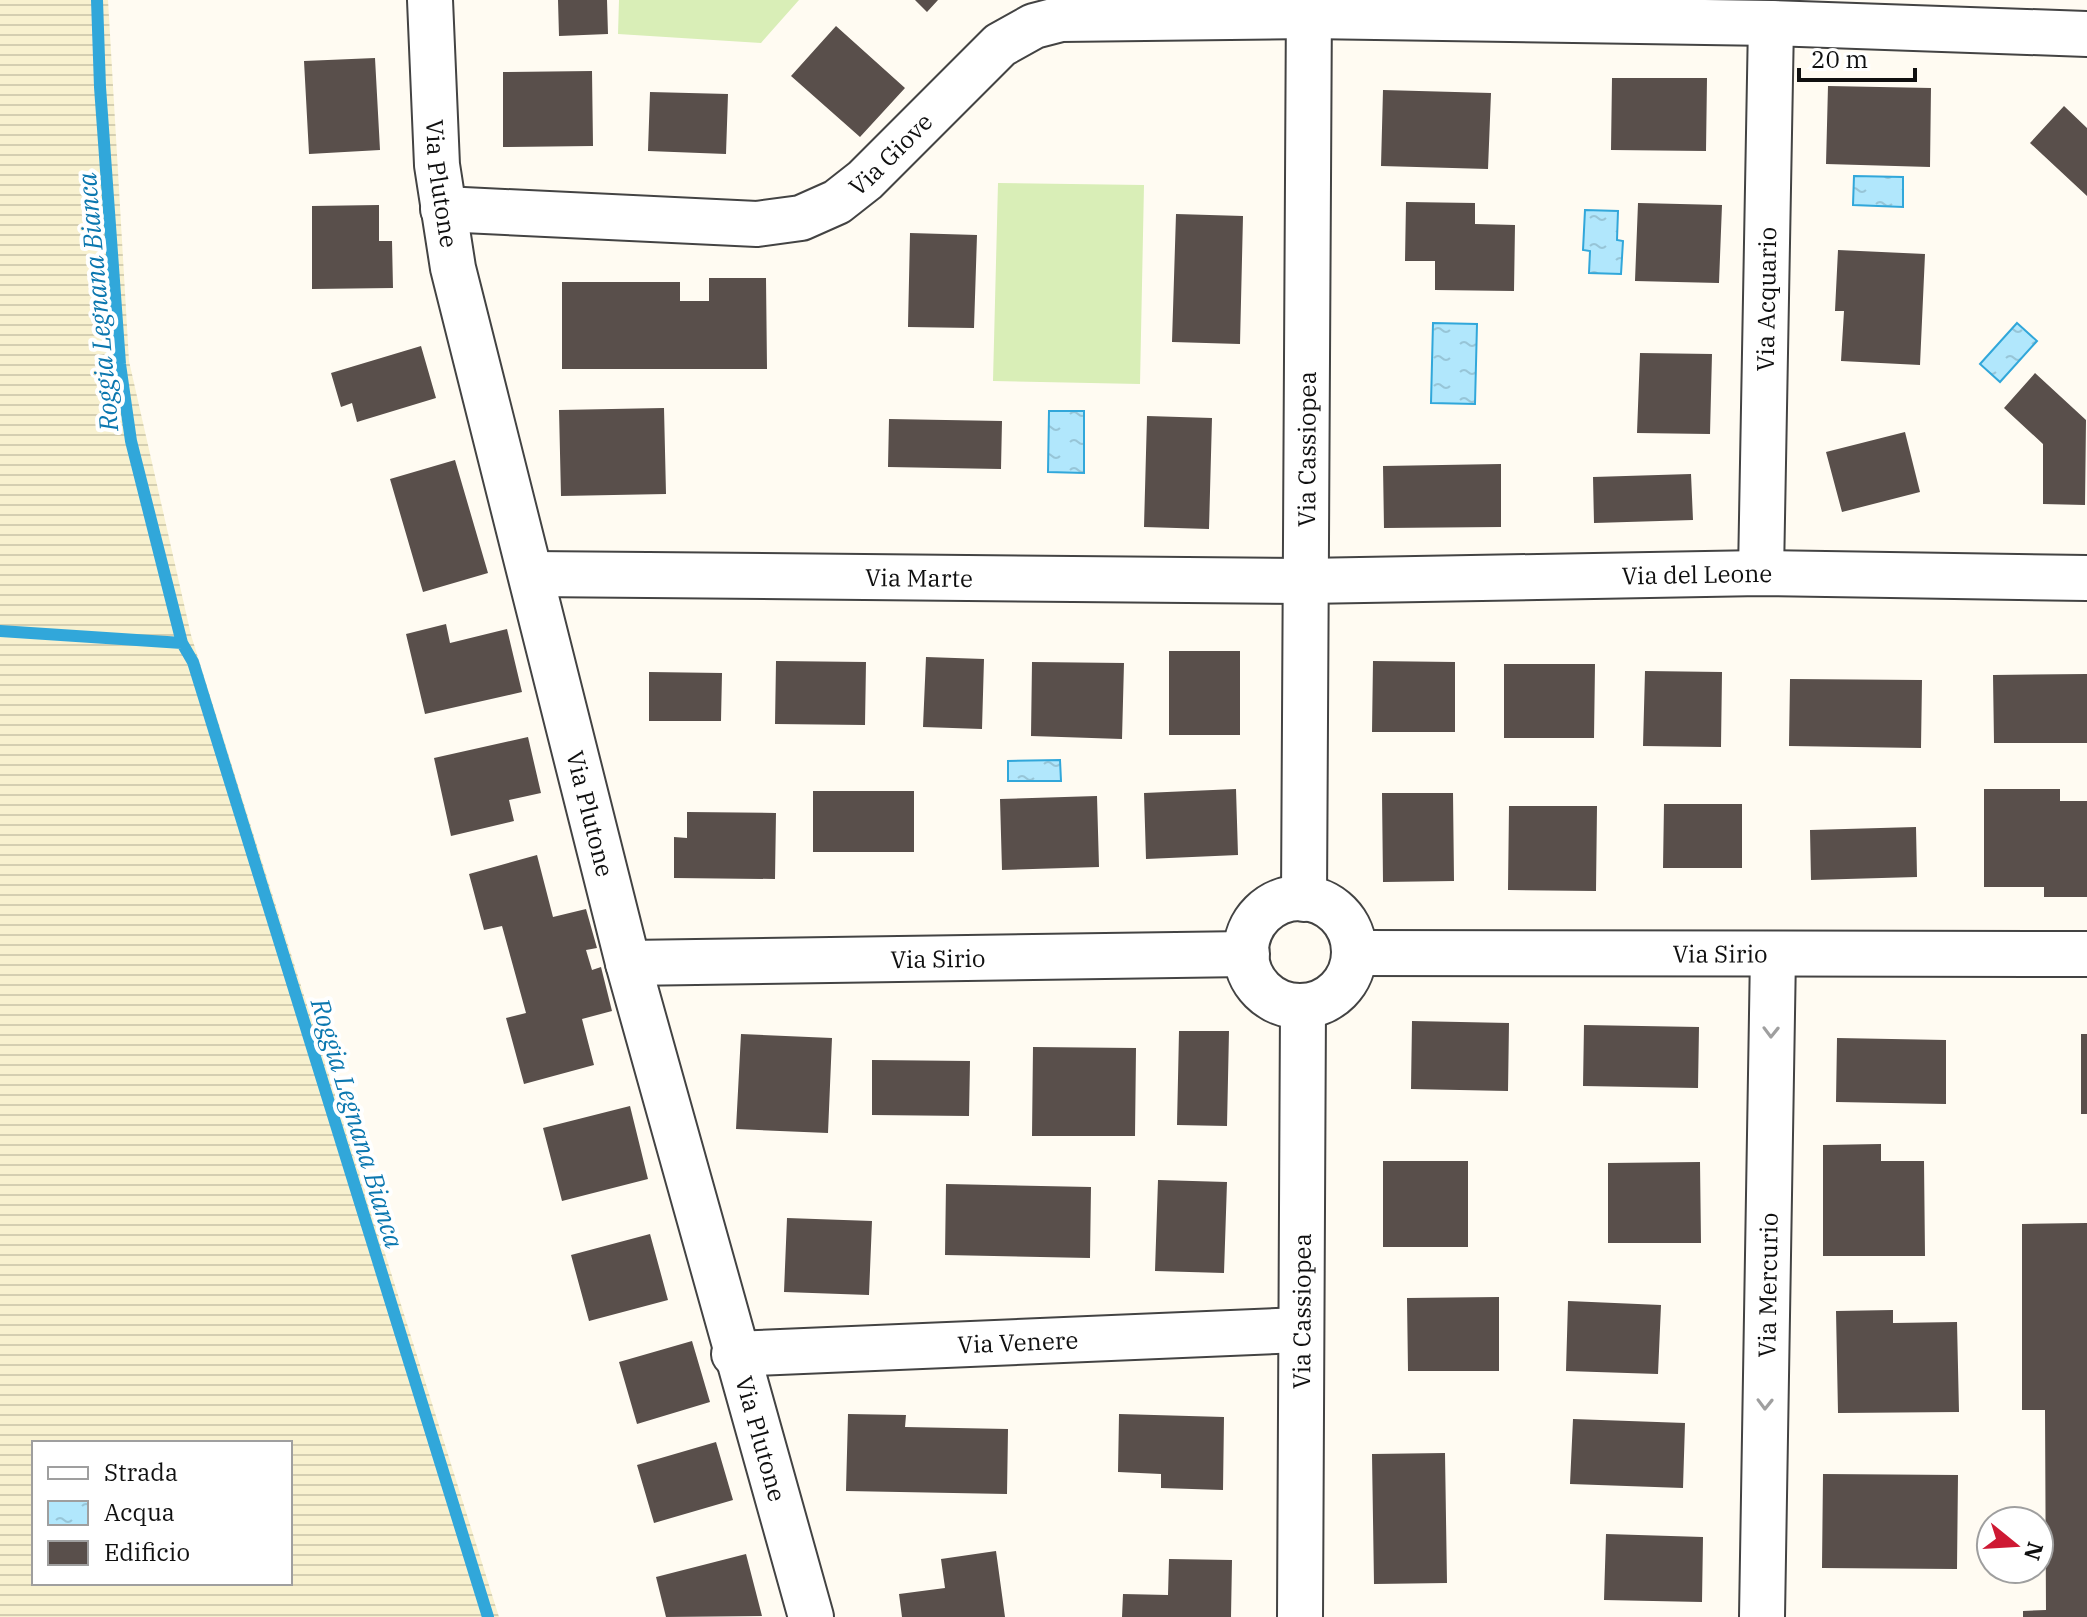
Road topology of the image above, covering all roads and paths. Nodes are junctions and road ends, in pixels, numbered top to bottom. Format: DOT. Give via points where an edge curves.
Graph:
graph roads {
  1 [pos="430,0"];
  2 [pos="1309,8"];
  3 [pos="1771,23"];
  4 [pos="2087,34"];
  5 [pos="443,209"];
  6 [pos="1761,573"];
  7 [pos="531,574"];
  8 [pos="2087,578"];
  9 [pos="1305,581"];
  10 [pos="1304,899"];
  11 [pos="1354,953"];
  12 [pos="1247,954"];
  13 [pos="1773,954"];
  14 [pos="2087,954"];
  15 [pos="628,963"];
  16 [pos="1303,1006"];
  17 [pos="1301,1330"];
  18 [pos="734,1354"];
  19 [pos="811,1617"];
  20 [pos="1300,1617"];
  21 [pos="1762,1617"];
  1 -- 5 [label="street, Via Plutone"];
  2 -- 3 [label="street, Via Giove"];
  2 -- 5 [label="street, Via Giove" via="1085,17 1034,26 986,57 857,188 790,221 757,224"];
  2 -- 9 [label="street, Via Cassiopea"];
  3 -- 4 [label="street, Via Giove"];
  3 -- 6 [label="street, Via Acquario"];
  5 -- 7 [label="street, Via Plutone" via="453,268"];
  6 -- 8 [label="street, Via del Leone"];
  6 -- 9 [label="street, Via del Leone"];
  7 -- 9 [label="street, Via Marte"];
  7 -- 15 [label="street, Via Plutone"];
  9 -- 10 [label="street, Via Cassiopea"];
  10 -- 11 [label="street" via="1320,902 1345,922"];
  10 -- 12 [label="street" via="1286,900 1263,914 1249,936"];
  11 -- 13 [label="street, Via Sirio"];
  11 -- 16 [label="street" via="1351,969 1334,995"];
  12 -- 15 [label="street, Via Sirio"];
  12 -- 16 [label="street" via="1249,971 1270,998"];
  13 -- 14 [label="street, Via Sirio"];
  13 -- 21 [label="street, Via Mercurio, one-way"];
  15 -- 18 [label="street, Via Plutone"];
  16 -- 17 [label="street, Via Cassiopea"];
  17 -- 18 [label="street, Via Venere"];
  17 -- 20 [label="street, Via Cassiopea"];
  18 -- 19 [label="street, Via Plutone"];
}
